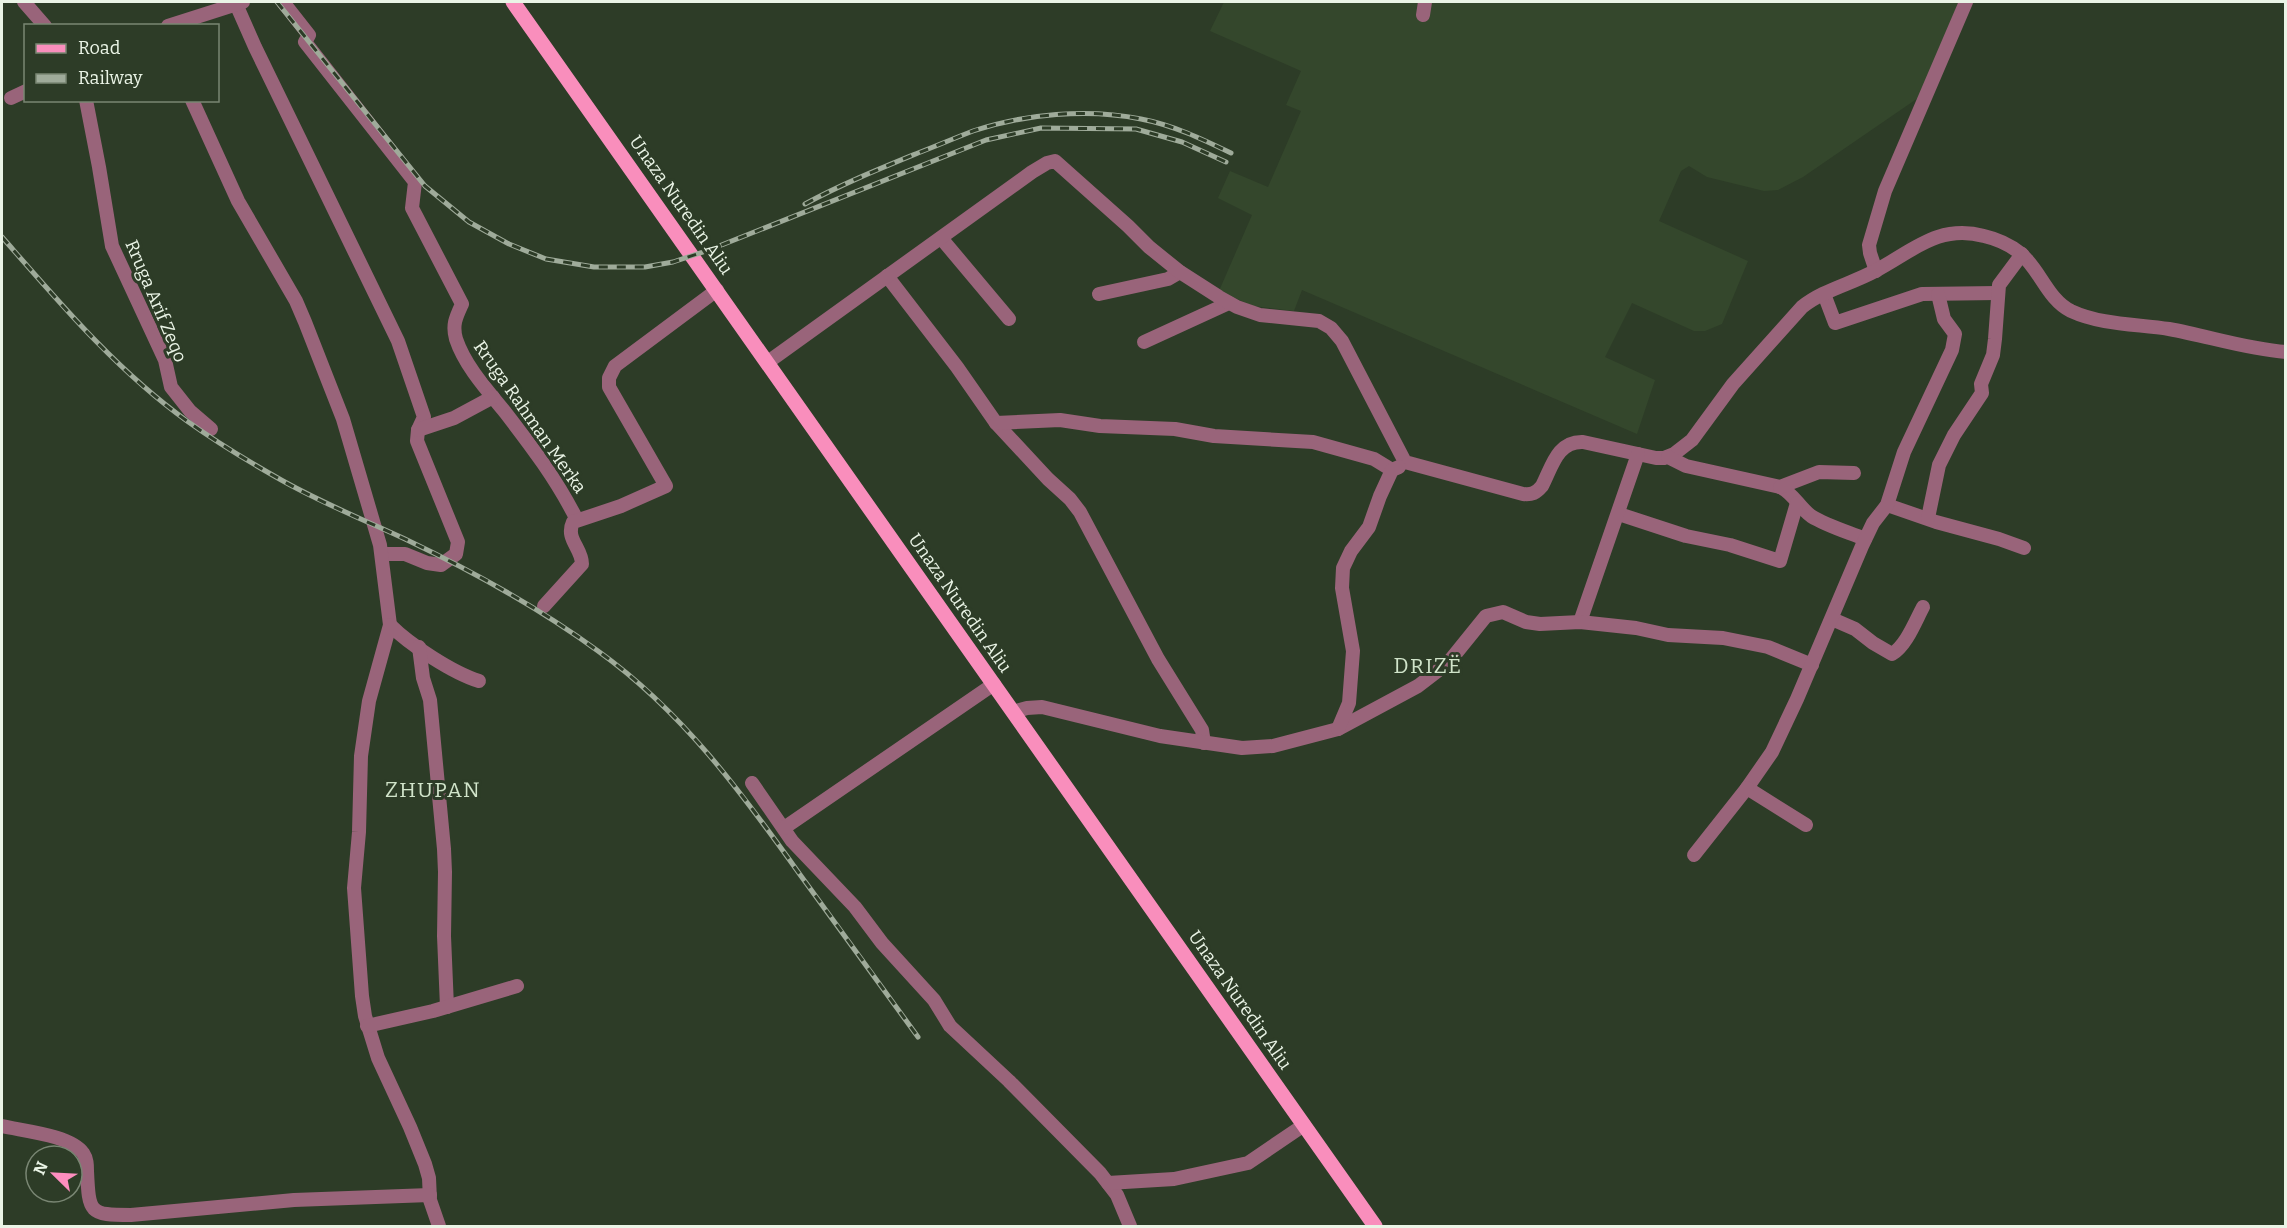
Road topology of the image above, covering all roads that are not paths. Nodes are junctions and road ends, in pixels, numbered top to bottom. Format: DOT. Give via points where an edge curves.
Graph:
graph roads {
  1 [pos="24,2"];
  2 [pos="283,2"];
  3 [pos="513,2"];
  4 [pos="1966,2"];
  5 [pos="241,3"];
  6 [pos="43,24"];
  7 [pos="174,24"];
  8 [pos="24,92"];
  9 [pos="11,98"];
  10 [pos="86,102"];
  11 [pos="193,102"];
  12 [pos="941,238"];
  13 [pos="2022,254"];
  14 [pos="1876,271"];
  15 [pos="1180,272"];
  16 [pos="887,276"];
  17 [pos="717,290"];
  18 [pos="1997,293"];
  19 [pos="1099,294"];
  20 [pos="1824,294"];
  21 [pos="1938,294"];
  22 [pos="1229,303"];
  23 [pos="1009,319"];
  24 [pos="1144,342"];
  25 [pos="2286,352"];
  26 [pos="768,362"];
  27 [pos="493,397"];
  28 [pos="996,423"];
  29 [pos="423,425"];
  30 [pos="211,429"];
  31 [pos="1638,454"];
  32 [pos="1668,456"];
  33 [pos="1405,462"];
  34 [pos="1392,470"];
  35 [pos="1854,473"];
  36 [pos="1780,487"];
  37 [pos="1797,503"];
  38 [pos="1887,505"];
  39 [pos="1619,514"];
  40 [pos="1928,518"];
  41 [pos="577,520"];
  42 [pos="1865,539"];
  43 [pos="2024,548"];
  44 [pos="381,550"];
  45 [pos="544,606"];
  46 [pos="1923,607"];
  47 [pos="1832,619"];
  48 [pos="1580,622"];
  49 [pos="390,625"];
  50 [pos="418,647"];
  51 [pos="1812,665"];
  52 [pos="479,681"];
  53 [pos="994,684"];
  54 [pos="1013,712"];
  55 [pos="1338,729"];
  56 [pos="1204,743"];
  57 [pos="752,783"];
  58 [pos="1747,788"];
  59 [pos="1806,825"];
  60 [pos="784,828"];
  61 [pos="1694,855"];
  62 [pos="517,986"];
  63 [pos="447,1007"];
  64 [pos="367,1026"];
  65 [pos="1304,1125"];
  66 [pos="2,1126"];
  67 [pos="1108,1183"];
  68 [pos="430,1195"];
  69 [pos="439,1227"];
  70 [pos="1130,1227"];
  71 [pos="1376,1227"];
  1 -- 6 [label="street"];
  2 -- 27 [label="street, Rruga Rahman Merka" via="309,35 305,42 415,183 412,208 462,304 454,320 456,338"];
  3 -- 17 [label="main road, Unaza Nuredin Aliu"];
  4 -- 14 [label="street" via="1885,191 1869,245"];
  5 -- 7 [label="street"];
  5 -- 29 [label="street" via="255,48 398,341"];
  8 -- 9 [label="street"];
  10 -- 30 [label="street, Rruga Arif Zeqo" via="112,246 165,360 171,387"];
  11 -- 44 [label="street" via="238,201 305,322 343,419"];
  12 -- 15 [label="street" via="1032,172 1055,161"];
  12 -- 16 [label="street"];
  12 -- 23 [label="street"];
  13 -- 14 [label="street" via="1989,237 1950,232"];
  13 -- 18 [label="street"];
  13 -- 25 [label="street" via="2059,303 2080,315"];
  14 -- 20 [label="street"];
  15 -- 19 [label="street" via="1168,279"];
  15 -- 22 [label="street"];
  16 -- 26 [label="street"];
  16 -- 28 [label="street"];
  17 -- 26 [label="main road, Unaza Nuredin Aliu"];
  17 -- 41 [label="street" via="621,360 609,378 609,387 666,486 600,515"];
  18 -- 21 [label="street"];
  18 -- 40 [label="street" via="1994,347 1981,384 1982,393 1939,465"];
  20 -- 21 [label="street" via="1835,322 1912,296"];
  20 -- 32 [label="street" via="1807,302 1794,315 1733,384 1692,440"];
  21 -- 38 [label="street" via="1941,311 1955,340 1904,452"];
  22 -- 24 [label="street"];
  22 -- 33 [label="street" via="1268,316 1319,321 1331,328 1342,341"];
  26 -- 53 [label="main road, Unaza Nuredin Aliu"];
  27 -- 29 [label="street" via="454,418"];
  27 -- 41 [label="street, Rruga Rahman Merka" via="542,461"];
  28 -- 34 [label="street" via="1060,420 1313,442 1374,459"];
  28 -- 56 [label="street" via="1080,512 1158,659 1202,730"];
  29 -- 44 [label="street" via="417,441 456,535 458,549 441,565"];
  31 -- 32 [label="street"];
  31 -- 33 [label="street" via="1572,442 1557,455 1542,486 1529,495"];
  31 -- 39 [label="street"];
  32 -- 36 [label="street" via="1686,466"];
  33 -- 34 [label="street"];
  34 -- 55 [label="street" via="1370,527 1343,568 1344,608 1353,651 1349,703"];
  35 -- 36 [label="street" via="1819,472"];
  36 -- 37 [label="street"];
  37 -- 39 [label="street" via="1780,561"];
  37 -- 42 [label="street" via="1813,517"];
  38 -- 40 [label="street"];
  38 -- 42 [label="street"];
  39 -- 48 [label="street"];
  40 -- 43 [label="street"];
  41 -- 45 [label="street" via="570,531 582,564"];
  42 -- 47 [label="street"];
  44 -- 49 [label="street"];
  46 -- 47 [label="street" via="1909,634 1892,654"];
  47 -- 51 [label="street"];
  48 -- 51 [label="street" via="1668,635 1723,638 1768,647"];
  48 -- 55 [label="street" via="1533,623 1503,612 1486,616 1433,677"];
  49 -- 50 [label="street"];
  49 -- 64 [label="street" via="361,756 354,888"];
  50 -- 52 [label="street" via="458,674"];
  50 -- 63 [label="street" via="430,700 445,860"];
  51 -- 58 [label="street" via="1772,752"];
  53 -- 54 [label="main road, Unaza Nuredin Aliu"];
  53 -- 60 [label="street"];
  54 -- 56 [label="street" via="1042,707 1124,729"];
  54 -- 65 [label="main road, Unaza Nuredin Aliu"];
  55 -- 56 [label="street" via="1257,749"];
  57 -- 60 [label="street"];
  58 -- 59 [label="street"];
  58 -- 61 [label="street"];
  60 -- 67 [label="street" via="934,1000 950,1026 1060,1131"];
  62 -- 63 [label="street"];
  63 -- 64 [label="street"];
  64 -- 68 [label="street" via="424,1164"];
  65 -- 67 [label="street" via="1248,1163 1174,1179"];
  65 -- 71 [label="main road, Unaza Nuredin Aliu"];
  66 -- 68 [label="street" via="58,1138 77,1147 87,1161 90,1201 98,1213 105,1215 294,1200"];
  67 -- 70 [label="street"];
  68 -- 69 [label="street"];
}
